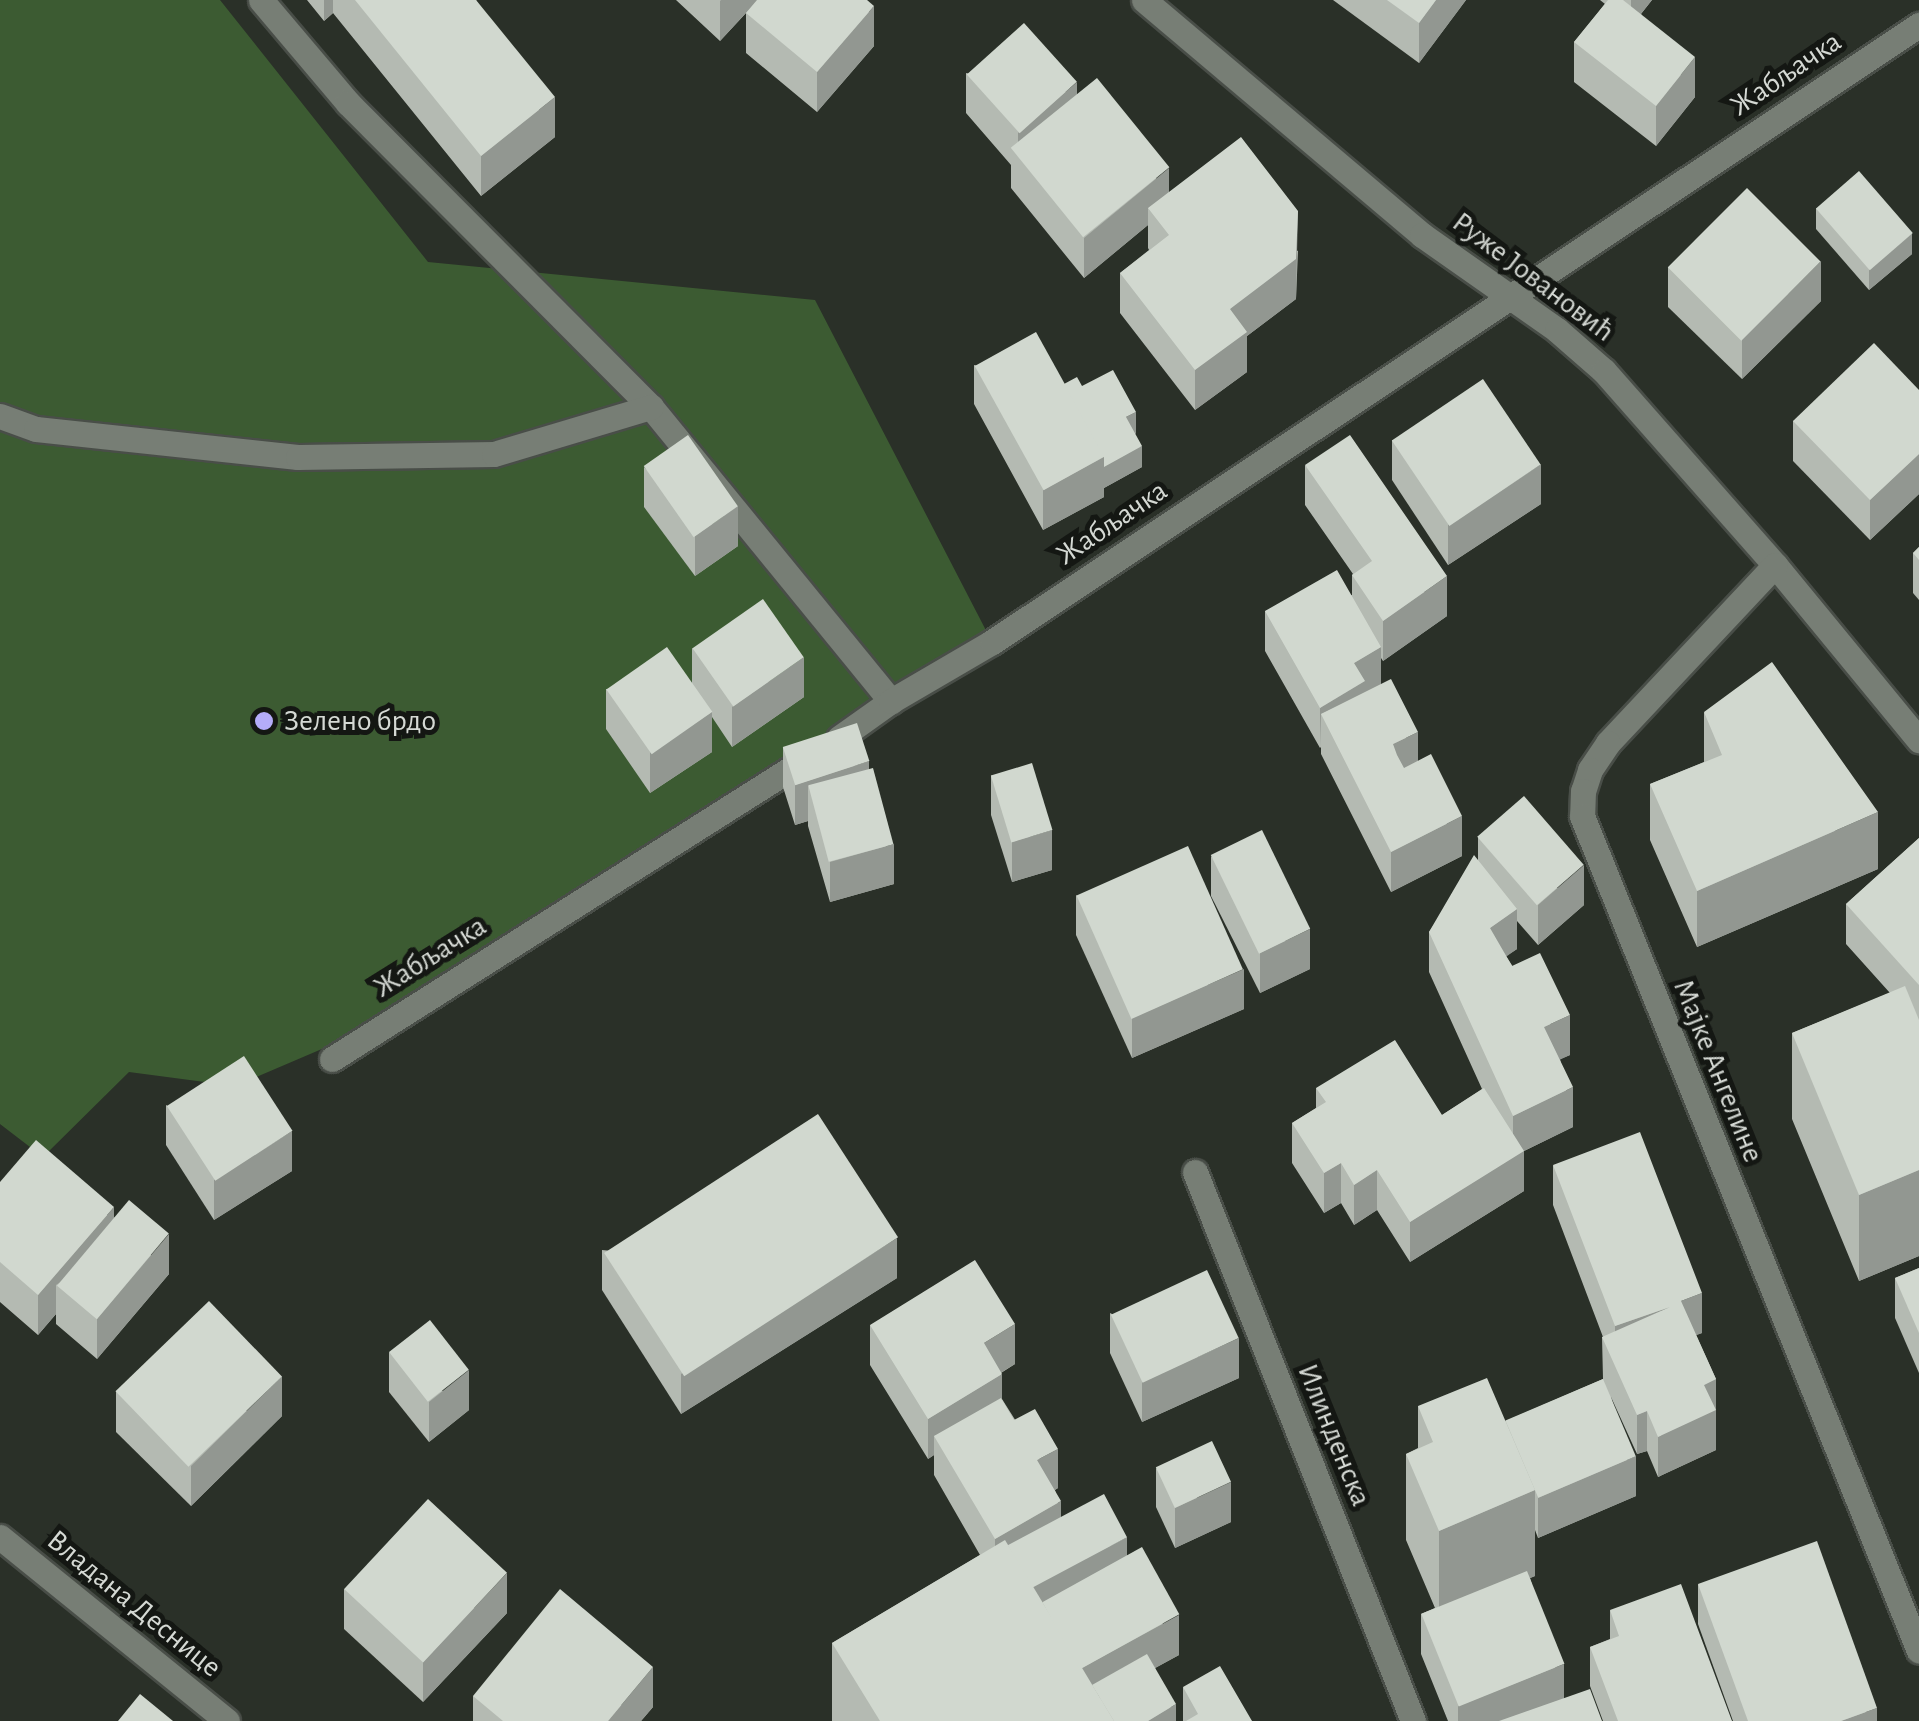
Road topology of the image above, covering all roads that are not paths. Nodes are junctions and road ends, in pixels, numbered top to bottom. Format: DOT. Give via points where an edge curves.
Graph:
graph roads {
  1 [pos="260,0"];
  2 [pos="1144,0"];
  3 [pos="1919,25"];
  4 [pos="1510,296"];
  5 [pos="652,407"];
  6 [pos="0,416"];
  7 [pos="1775,565"];
  8 [pos="890,701"];
  9 [pos="1919,740"];
  10 [pos="332,1059"];
  11 [pos="1194,1172"];
  12 [pos="0,1537"];
  13 [pos="1919,1650"];
  14 [pos="227,1721"];
  15 [pos="1413,1721"];
  1 -- 5 [label="street" via="348,103"];
  2 -- 4 [label="street, Руже Јовановић" via="1422,234"];
  3 -- 4 [label="street, Жабљачка"];
  4 -- 7 [label="street, Руже Јовановић" via="1604,371"];
  4 -- 8 [label="street, Жабљачка" via="992,642"];
  5 -- 6 [label="street" via="494,454 298,457 36,430"];
  5 -- 8 [label="street"];
  7 -- 9 [label="street, Руже Јовановић"];
  7 -- 13 [label="street, Мајке Ангелине" via="1608,743 1590,770 1582,816"];
  8 -- 10 [label="street, Жабљачка"];
  11 -- 15 [label="street, Илинденска"];
  12 -- 14 [label="street, Владана Деснице"];
}
